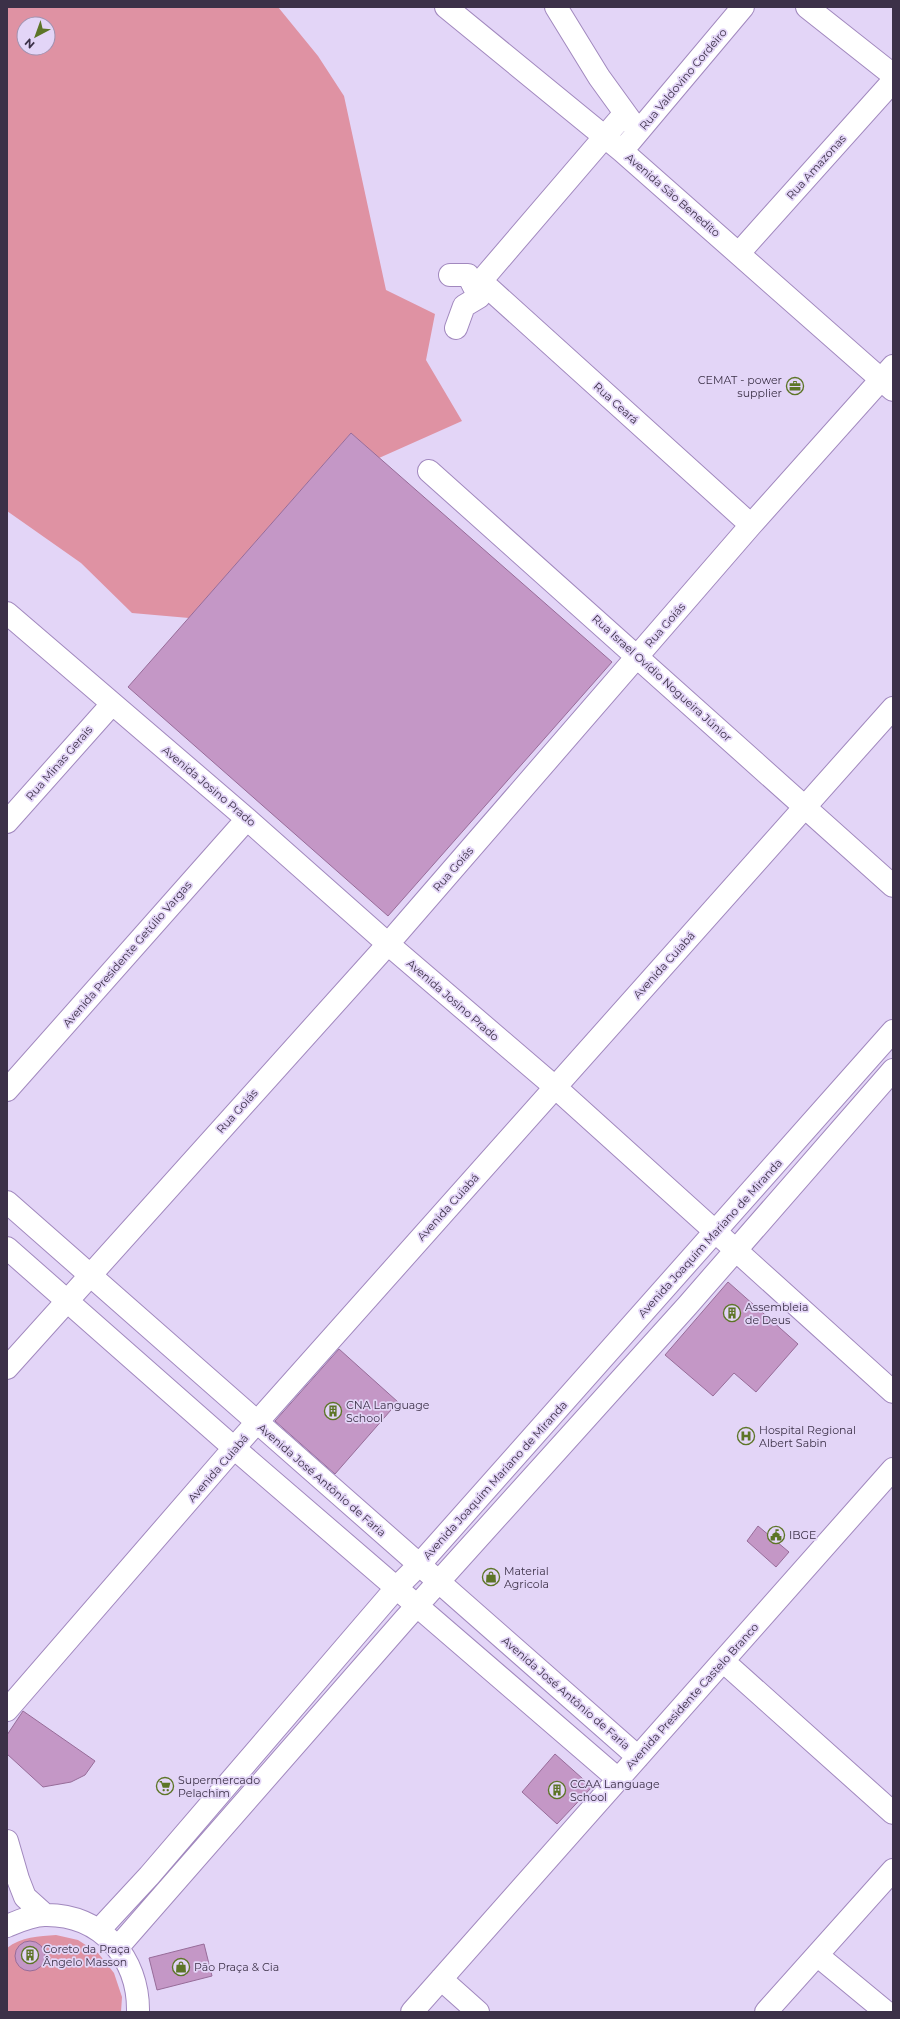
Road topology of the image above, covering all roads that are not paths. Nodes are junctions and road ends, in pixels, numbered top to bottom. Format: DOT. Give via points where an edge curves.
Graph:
graph roads {
  1 [pos="446,7"];
  2 [pos="556,7"];
  3 [pos="743,7"];
  4 [pos="807,7"];
  5 [pos="893,75"];
  6 [pos="893,81"];
  7 [pos="625,113"];
  8 [pos="639,132"];
  9 [pos="604,136"];
  10 [pos="622,151"];
  11 [pos="739,253"];
  12 [pos="450,275"];
  13 [pos="480,289"];
  14 [pos="456,328"];
  15 [pos="889,379"];
  16 [pos="429,471"];
  17 [pos="751,525"];
  18 [pos="7,613"];
  19 [pos="638,656"];
  20 [pos="112,704"];
  21 [pos="893,708"];
  22 [pos="805,807"];
  23 [pos="247,819"];
  24 [pos="7,822"];
  25 [pos="893,886"];
  26 [pos="388,944"];
  27 [pos="893,1031"];
  28 [pos="893,1070"];
  29 [pos="555,1088"];
  30 [pos="7,1090"];
  31 [pos="7,1202"];
  32 [pos="715,1234"];
  33 [pos="7,1248"];
  34 [pos="734,1251"];
  35 [pos="89,1274"];
  36 [pos="66,1300"];
  37 [pos="613,1348"];
  38 [pos="634,1364"];
  39 [pos="7,1368"];
  40 [pos="893,1392"];
  41 [pos="257,1423"];
  42 [pos="234,1448"];
  43 [pos="893,1470"];
  44 [pos="419,1566"];
  45 [pos="438,1582"];
  46 [pos="397,1587"];
  47 [pos="417,1606"];
  48 [pos="723,1661"];
  49 [pos="7,1710"];
  50 [pos="638,1757"];
  51 [pos="618,1779"];
  52 [pos="893,1813"];
  53 [pos="7,1841"];
  54 [pos="893,1870"];
  55 [pos="149,1876"];
  56 [pos="166,1891"];
  57 [pos="45,1915"];
  58 [pos="7,1926"];
  59 [pos="99,1930"];
  60 [pos="118,1947"];
  61 [pos="817,1955"];
  62 [pos="441,1979"];
  63 [pos="138,2012"];
  64 [pos="412,2012"];
  65 [pos="478,2012"];
  66 [pos="766,2012"];
  67 [pos="886,2012"];
  1 -- 9 [label="street, Avenida São Benedito"];
  2 -- 7 [label="street" via="599,77"];
  3 -- 8 [label="street, Rua Valdovino Cordeiro"];
  4 -- 5 [label="street"];
  6 -- 11 [label="street, Rua Amazonas"];
  7 -- 8 [label="street"];
  7 -- 9 [label="street"];
  8 -- 10 [label="street, Rua Valdovino Cordeiro"];
  9 -- 10 [label="street, Avenida São Benedito"];
  9 -- 13 [label="street"];
  10 -- 11 [label="street, Avenida São Benedito"];
  11 -- 15 [label="street, Avenida São Benedito"];
  12 -- 13 [label="street, Rua Ceará" via="468,275"];
  13 -- 14 [label="street" via="464,306"];
  13 -- 17 [label="street, Rua Ceará"];
  15 -- 17 [label="street, Rua Goiás"];
  16 -- 19 [label="street, Rua Israel Ovídio Nogueira Júnior"];
  17 -- 19 [label="street, Rua Goiás"];
  18 -- 20 [label="street, Avenida Josino Prado"];
  19 -- 22 [label="street, Rua Israel Ovídio Nogueira Júnior"];
  19 -- 26 [label="street, Rua Goiás"];
  20 -- 23 [label="street, Avenida Josino Prado"];
  20 -- 24 [label="street, Rua Minas Gerais"];
  21 -- 22 [label="street, Avenida Cuiabá"];
  22 -- 25 [label="street, Rua Israel Ovídio Nogueira Júnior"];
  22 -- 29 [label="street, Avenida Cuiabá"];
  23 -- 26 [label="street, Avenida Josino Prado"];
  23 -- 30 [label="street, Avenida Presidente Getúlio Vargas"];
  26 -- 29 [label="street, Avenida Josino Prado"];
  26 -- 35 [label="street, Rua Goiás"];
  27 -- 32 [label="street, Avenida Joaquim Mariano de Miranda"];
  28 -- 34 [label="street"];
  29 -- 32 [label="street, Avenida Josino Prado"];
  29 -- 41 [label="street, Avenida Cuiabá"];
  31 -- 35 [label="street, Avenida José Antônio de Faria"];
  32 -- 34 [label="street, Avenida Josino Prado"];
  32 -- 37 [label="street, Avenida Joaquim Mariano de Miranda"];
  33 -- 36 [label="street"];
  34 -- 38 [label="street"];
  34 -- 40 [label="street, Avenida Josino Prado"];
  35 -- 36 [label="street, Rua Goiás"];
  35 -- 41 [label="street, Avenida José Antônio de Faria"];
  36 -- 39 [label="street, Rua Goiás"];
  36 -- 42 [label="street"];
  37 -- 38 [label="street"];
  37 -- 44 [label="street, Avenida Joaquim Mariano de Miranda"];
  38 -- 45 [label="street"];
  41 -- 42 [label="street, Avenida Cuiabá"];
  41 -- 44 [label="street, Avenida José Antônio de Faria"];
  42 -- 46 [label="street"];
  42 -- 49 [label="street, Avenida Cuiabá"];
  43 -- 48 [label="street, Avenida Presidente Castelo Branco"];
  44 -- 45 [label="street, Avenida José Antônio de Faria"];
  44 -- 46 [label="street, Avenida Joaquim Mariano de Miranda"];
  45 -- 47 [label="street"];
  45 -- 50 [label="street, Avenida José Antônio de Faria"];
  46 -- 47 [label="street"];
  46 -- 55 [label="street, Avenida Joaquim Mariano de Miranda"];
  47 -- 51 [label="street"];
  47 -- 56 [label="street"];
  48 -- 50 [label="street, Avenida Presidente Castelo Branco"];
  48 -- 52 [label="street"];
  50 -- 51 [label="street, Avenida Presidente Castelo Branco"];
  51 -- 62 [label="street, Avenida Presidente Castelo Branco"];
  53 -- 57 [label="street" via="25,1897"];
  54 -- 61 [label="street"];
  55 -- 56 [label="street"];
  55 -- 59 [label="street, Avenida Joaquim Mariano de Miranda"];
  56 -- 60 [label="street"];
  57 -- 58 [label="street"];
  57 -- 59 [label="street" via="73,1918"];
  59 -- 60 [label="street"];
  60 -- 63 [label="street" via="135,1979"];
  61 -- 66 [label="street"];
  61 -- 67 [label="street"];
  62 -- 64 [label="street, Avenida Presidente Castelo Branco"];
  62 -- 65 [label="street"];
}
